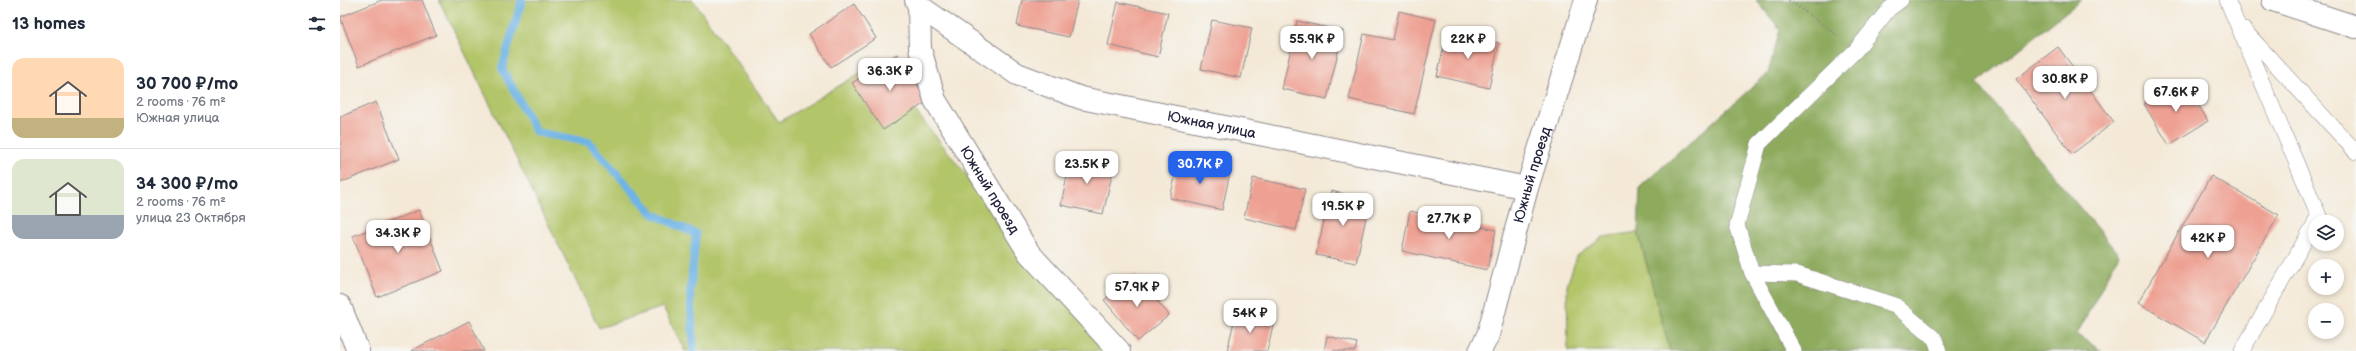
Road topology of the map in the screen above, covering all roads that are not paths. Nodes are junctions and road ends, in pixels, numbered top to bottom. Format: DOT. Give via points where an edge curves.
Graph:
graph roads {
  1 [pos="1586,0"];
  2 [pos="1901,0"];
  3 [pos="2227,0"];
  4 [pos="2272,0"];
  5 [pos="917,3"];
  6 [pos="2236,21"];
  7 [pos="2356,27"];
  8 [pos="2356,152"];
  9 [pos="1527,188"];
  10 [pos="2319,215"];
  11 [pos="2308,234"];
  12 [pos="1752,273"];
  13 [pos="340,306"];
  14 [pos="358,351"];
  15 [pos="1120,351"];
  16 [pos="1480,351"];
  17 [pos="1794,351"];
  18 [pos="1939,351"];
  19 [pos="2242,351"];
  1 -- 9 [label="street, Южный проезд"];
  2 -- 12 [label="lane" via="1889,9 1856,50 1759,144 1737,225"];
  3 -- 6 [label="lane"];
  4 -- 7 [label="street"];
  5 -- 9 [label="street, Южная улица" via="1017,74 1081,98"];
  5 -- 15 [label="street, Южный проезд" via="920,49 935,100 1029,252"];
  6 -- 8 [label="lane"];
  6 -- 10 [label="lane"];
  9 -- 16 [label="street, Южный проезд" via="1488,336"];
  11 -- 19 [label="lane"];
  12 -- 17 [label="lane"];
  12 -- 18 [label="lane" via="1796,274 1895,305 1935,339"];
  13 -- 14 [label="street"];
}
